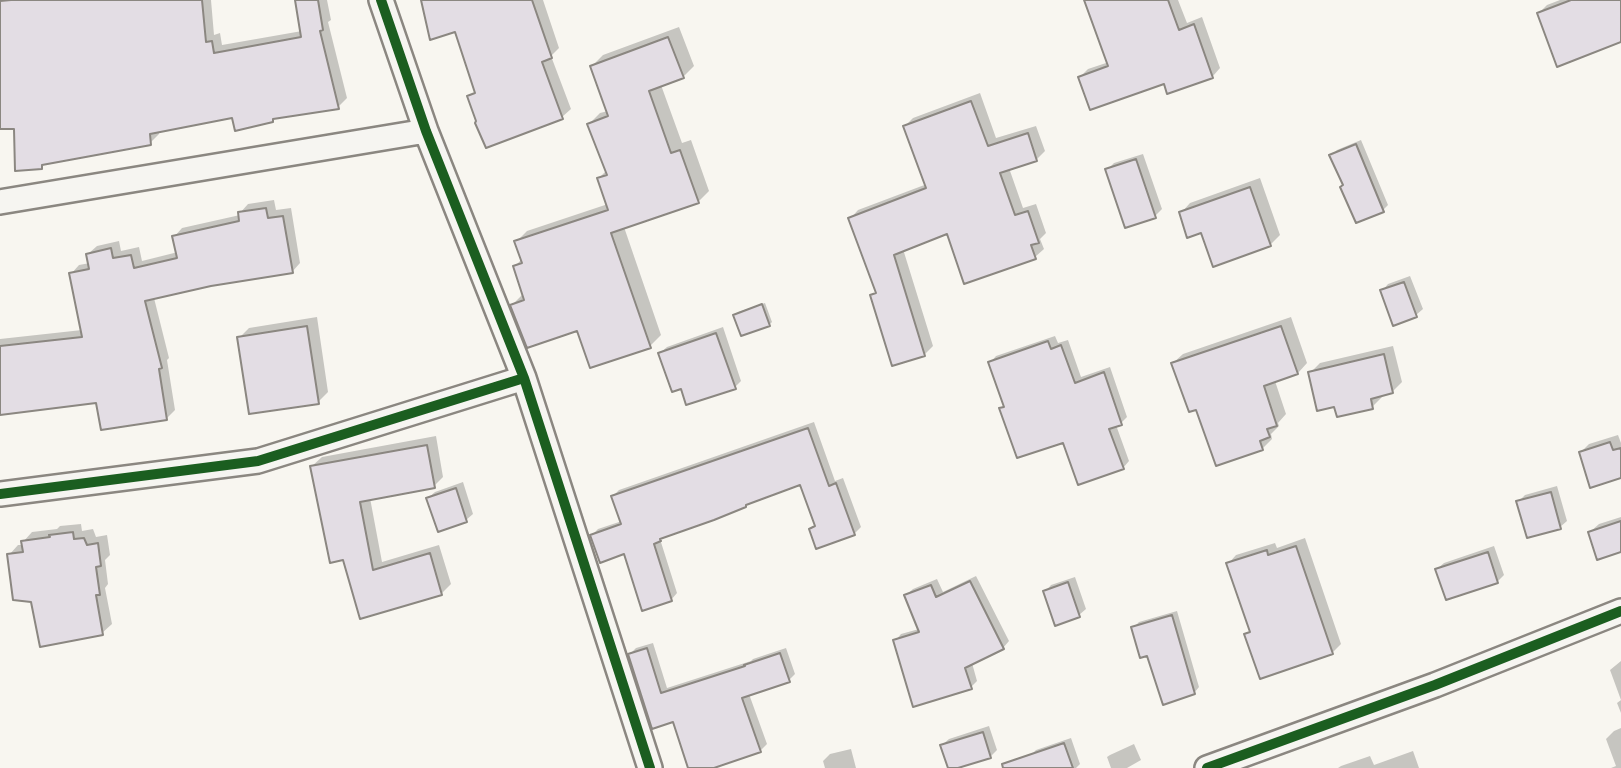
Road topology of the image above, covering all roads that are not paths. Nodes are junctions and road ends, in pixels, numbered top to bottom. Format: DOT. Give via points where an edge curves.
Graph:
graph roads {
  1 [pos="381,0"];
  2 [pos="426,131"];
  3 [pos="0,202"];
  4 [pos="524,378"];
  5 [pos="0,495"];
  6 [pos="1621,611"];
  7 [pos="650,768"];
  8 [pos="1207,768"];
  1 -- 2 [label="street"];
  2 -- 3 [label="street"];
  2 -- 4 [label="street"];
  4 -- 5 [label="street" via="258,461"];
  4 -- 7 [label="street"];
  6 -- 8 [label="street"];
}
